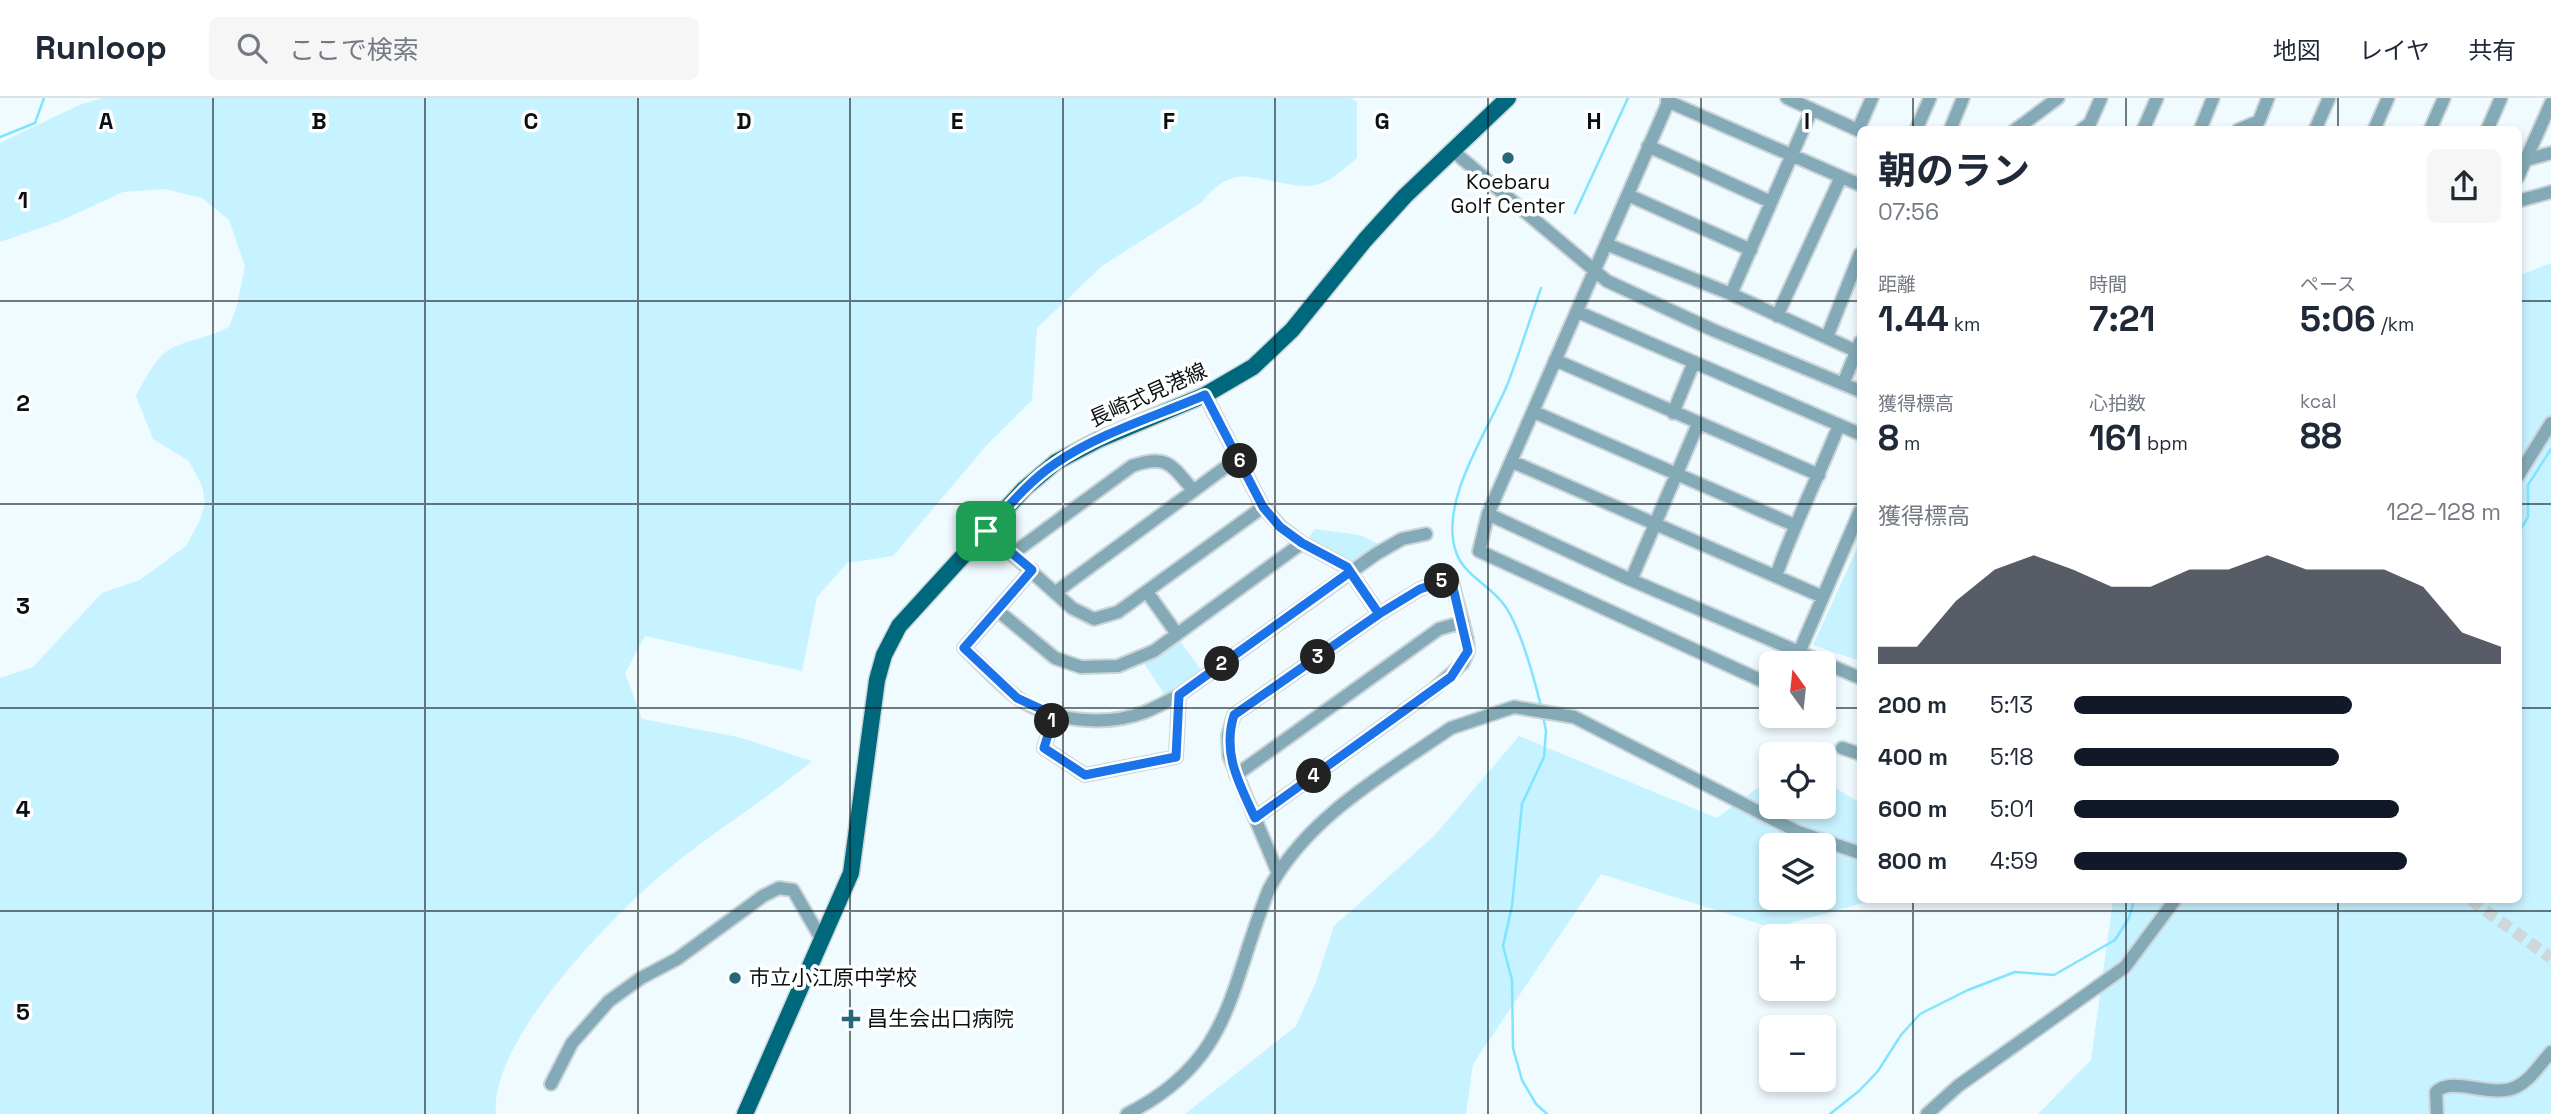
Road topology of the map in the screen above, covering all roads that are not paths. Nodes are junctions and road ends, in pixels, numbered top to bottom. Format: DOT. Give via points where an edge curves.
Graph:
graph roads {
  1 [pos="1508,98"];
  2 [pos="1787,98"];
  3 [pos="1872,98"];
  4 [pos="1930,98"];
  5 [pos="1963,98"];
  6 [pos="2058,98"];
  7 [pos="2101,98"];
  8 [pos="2157,98"];
  9 [pos="2213,98"];
  10 [pos="2268,98"];
  11 [pos="2329,98"];
  12 [pos="2388,98"];
  13 [pos="2444,98"];
  14 [pos="2501,98"];
  15 [pos="1669,100"];
  16 [pos="2551,103"];
  17 [pos="1808,104"];
  18 [pos="1861,126"];
  19 [pos="1918,126"];
  20 [pos="1952,126"];
  21 [pos="2020,126"];
  22 [pos="2086,126"];
  23 [pos="2145,126"];
  24 [pos="2202,126"];
  25 [pos="2247,126"];
  26 [pos="2317,126"];
  27 [pos="2376,126"];
  28 [pos="2432,126"];
  29 [pos="2489,126"];
  30 [pos="1857,129"];
  31 [pos="1648,146"];
  32 [pos="1453,151"];
  33 [pos="2551,153"];
  34 [pos="1793,156"];
  35 [pos="2526,160"];
  36 [pos="2522,168"];
  37 [pos="1841,177"];
  38 [pos="1857,184"];
  39 [pos="2551,192"];
  40 [pos="1628,195"];
  41 [pos="2522,200"];
  42 [pos="1771,202"];
  43 [pos="1606,244"];
  44 [pos="1751,250"];
  45 [pos="1857,262"];
  46 [pos="1596,272"];
  47 [pos="1731,294"];
  48 [pos="1578,312"];
  49 [pos="1777,316"];
  50 [pos="1827,337"];
  51 [pos="1857,346"];
  52 [pos="1857,348"];
  53 [pos="1555,360"];
  54 [pos="1694,362"];
  55 [pos="1843,383"];
  56 [pos="1857,390"];
  57 [pos="1205,395"];
  58 [pos="1534,412"];
  59 [pos="1673,413"];
  60 [pos="2551,423"];
  61 [pos="1698,424"];
  62 [pos="1839,425"];
  63 [pos="1857,433"];
  64 [pos="1238,457"];
  65 [pos="1513,462"];
  66 [pos="2522,470"];
  67 [pos="1677,473"];
  68 [pos="1819,475"];
  69 [pos="1192,489"];
  70 [pos="1263,507"];
  71 [pos="1488,514"];
  72 [pos="1857,518"];
  73 [pos="1655,523"];
  74 [pos="1794,525"];
  75 [pos="986,531"];
  76 [pos="1426,534"];
  77 [pos="1302,543"];
  78 [pos="1012,554"];
  79 [pos="1032,570"];
  80 [pos="1350,572"];
  81 [pos="1776,576"];
  82 [pos="1630,580"];
  83 [pos="1147,592"];
  84 [pos="1056,593"];
  85 [pos="1823,597"];
  86 [pos="997,610"];
  87 [pos="1379,614"];
  88 [pos="1463,621"];
  89 [pos="1177,634"];
  90 [pos="1800,650"];
  91 [pos="1857,676"];
  92 [pos="1759,679"];
  93 [pos="1179,695"];
  94 [pos="1054,715"];
  95 [pos="1842,748"];
  96 [pos="1857,753"];
  97 [pos="1236,775"];
  98 [pos="1255,818"];
  99 [pos="1857,852"];
  100 [pos="1278,873"];
  101 [pos="2173,903"];
  102 [pos="822,940"];
  103 [pos="2551,1052"];
  104 [pos="551,1084"];
  105 [pos="745,1114"];
  106 [pos="1127,1114"];
  107 [pos="1927,1114"];
  108 [pos="2437,1114"];
  1 -- 32 [label="main road, 長崎式見港線"];
  2 -- 17 [label="street"];
  3 -- 18 [label="street"];
  4 -- 19 [label="street"];
  5 -- 20 [label="street"];
  6 -- 21 [label="street"];
  7 -- 22 [label="street"];
  8 -- 23 [label="street"];
  9 -- 24 [label="street"];
  10 -- 25 [label="street" via="2259,121"];
  11 -- 26 [label="street"];
  12 -- 27 [label="street"];
  13 -- 28 [label="street"];
  14 -- 29 [label="street"];
  15 -- 31 [label="street"];
  15 -- 34 [label="street"];
  16 -- 35 [label="street"];
  17 -- 30 [label="street"];
  17 -- 34 [label="street"];
  31 -- 40 [label="street"];
  31 -- 42 [label="street"];
  32 -- 46 [label="street"];
  32 -- 57 [label="main road, 長崎式見港線" via="1365,240 1292,330 1253,367"];
  33 -- 35 [label="street"];
  34 -- 37 [label="street"];
  34 -- 42 [label="street"];
  35 -- 36 [label="street"];
  37 -- 38 [label="street"];
  37 -- 49 [label="street"];
  39 -- 41 [label="street"];
  40 -- 43 [label="street"];
  40 -- 44 [label="street"];
  42 -- 44 [label="street"];
  43 -- 46 [label="street"];
  43 -- 47 [label="street"];
  44 -- 47 [label="street"];
  45 -- 50 [label="street"];
  46 -- 48 [label="street"];
  46 -- 55 [label="street" via="1713,330"];
  47 -- 49 [label="street"];
  48 -- 53 [label="street"];
  48 -- 54 [label="street"];
  49 -- 50 [label="street"];
  50 -- 51 [label="street"];
  52 -- 55 [label="street"];
  53 -- 58 [label="street"];
  53 -- 59 [label="street"];
  54 -- 59 [label="street"];
  54 -- 62 [label="street"];
  55 -- 56 [label="street"];
  57 -- 64 [label="street"];
  57 -- 75 [label="main road, 長崎式見港線" via="1056,462"];
  58 -- 65 [label="street"];
  58 -- 67 [label="street"];
  59 -- 61 [label="street"];
  60 -- 66 [label="street"];
  61 -- 67 [label="street"];
  61 -- 68 [label="street"];
  62 -- 63 [label="street"];
  62 -- 68 [label="street"];
  64 -- 69 [label="street"];
  64 -- 70 [label="street"];
  65 -- 71 [label="street"];
  65 -- 73 [label="street"];
  67 -- 73 [label="street"];
  67 -- 74 [label="street"];
  68 -- 74 [label="street"];
  69 -- 78 [label="street" via="1170,463 1152,459 1132,466"];
  69 -- 84 [label="street"];
  70 -- 77 [label="street"];
  70 -- 83 [label="street"];
  71 -- 82 [label="street"];
  71 -- 92 [label="street" via="1479,551"];
  72 -- 85 [label="street"];
  73 -- 81 [label="street"];
  73 -- 82 [label="street"];
  74 -- 81 [label="street"];
  75 -- 78 [label="street"];
  75 -- 102 [label="main road, 長崎式見港線" via="919,601 884,654 857,850"];
  76 -- 80 [label="street" via="1402,540"];
  77 -- 80 [label="street"];
  77 -- 89 [label="street"];
  78 -- 79 [label="street"];
  79 -- 84 [label="street"];
  79 -- 86 [label="street"];
  80 -- 87 [label="street"];
  80 -- 93 [label="street"];
  81 -- 85 [label="street"];
  82 -- 90 [label="street"];
  83 -- 84 [label="street" via="1118,612 1094,619"];
  83 -- 89 [label="street"];
  85 -- 90 [label="street"];
  86 -- 89 [label="street" via="1055,658 1081,667 1118,666 1154,651"];
  86 -- 94 [label="street" via="964,648 1017,698"];
  87 -- 88 [label="street" via="1420,589 1451,579"];
  87 -- 97 [label="street" via="1234,715 1228,734"];
  88 -- 97 [label="street" via="1439,629"];
  88 -- 98 [label="street" via="1468,651 1451,677"];
  90 -- 91 [label="street"];
  93 -- 94 [label="street" via="1144,713 1112,720"];
  93 -- 94 [label="street" via="1176,757 1085,775 1044,748"];
  95 -- 96 [label="street"];
  97 -- 98 [label="street"];
  98 -- 100 [label="street"];
  99 -- 100 [label="street" via="1797,832 1574,717 1514,707 1451,727 1388,771 1310,832"];
  100 -- 106 [label="street" via="1218,1032 1181,1079"];
  101 -- 107 [label="street" via="2125,967 1958,1086"];
  102 -- 104 [label="street" via="793,890 779,888 763,896 677,960 609,1001 572,1043"];
  102 -- 105 [label="main road, 長崎式見港線"];
  103 -- 108 [label="street" via="2516,1087 2496,1093 2452,1084 2441,1087 2436,1092"];
}
